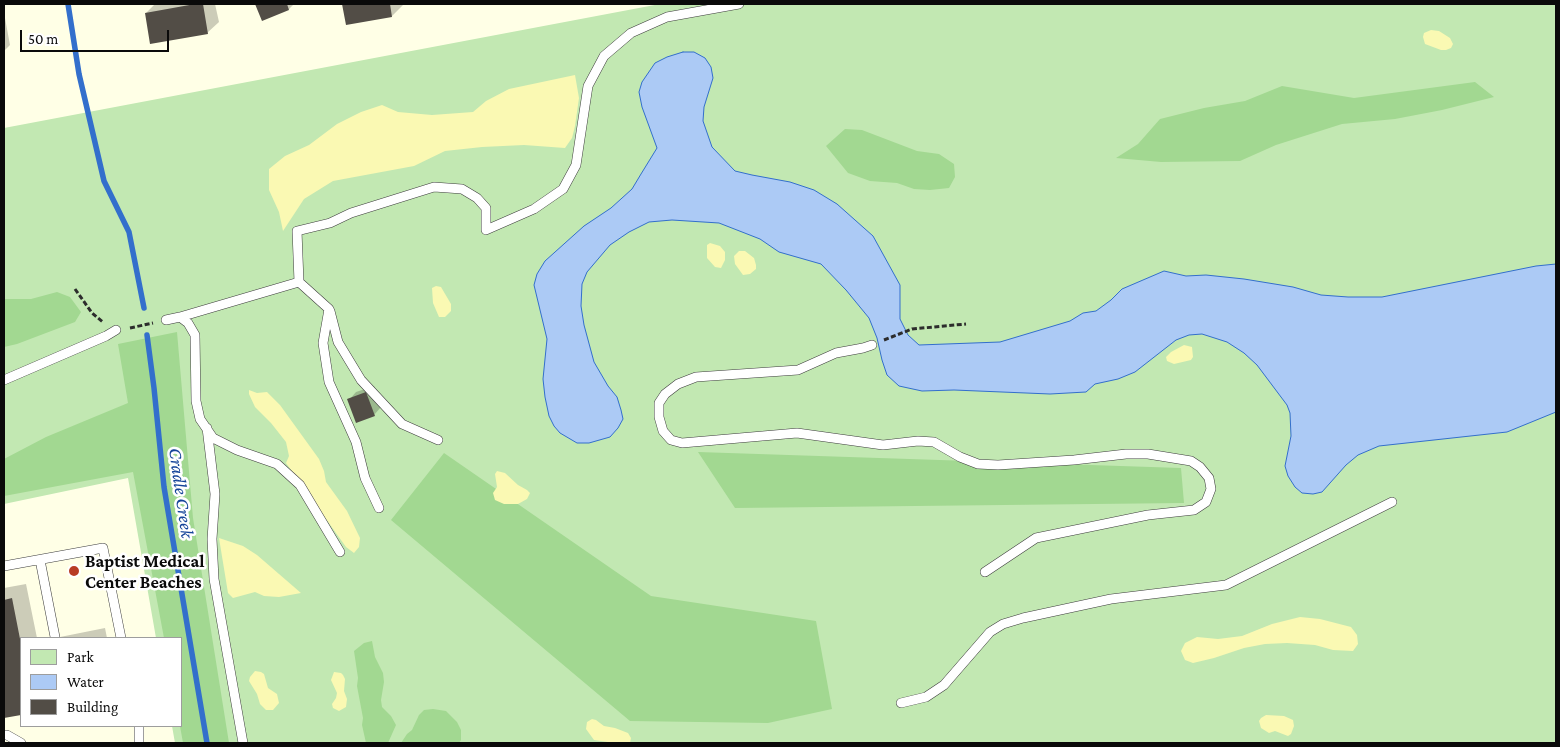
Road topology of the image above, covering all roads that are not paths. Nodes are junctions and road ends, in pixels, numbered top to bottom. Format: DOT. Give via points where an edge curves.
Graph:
graph roads {
  1 [pos="739,4"];
  2 [pos="299,282"];
  3 [pos="329,309"];
  4 [pos="180,317"];
  5 [pos="166,320"];
  6 [pos="116,330"];
  7 [pos="872,345"];
  8 [pos="4,380"];
  9 [pos="207,428"];
  10 [pos="438,440"];
  11 [pos="1392,502"];
  12 [pos="379,508"];
  13 [pos="340,552"];
  14 [pos="40,560"];
  15 [pos="4,566"];
  16 [pos="985,572"];
  17 [pos="55,637"];
  18 [pos="121,637"];
  19 [pos="901,703"];
  20 [pos="139,727"];
  21 [pos="4,735"];
  22 [pos="21,743"];
  23 [pos="139,743"];
  24 [pos="243,743"];
  1 -- 2 [label="lane" via="667,17 631,33 604,56 588,86 576,165 563,190 534,209 486,230 486,208 462,189 434,187 390,200 330,223 297,231"];
  2 -- 3 [label="lane"];
  2 -- 4 [label="lane"];
  3 -- 10 [label="lane" via="338,342 361,380 402,424"];
  3 -- 12 [label="lane" via="322,343 329,382 356,442 365,478"];
  4 -- 5 [label="lane"];
  4 -- 9 [label="lane" via="195,334 196,400 200,419"];
  6 -- 8 [label="lane"];
  7 -- 16 [label="lane" via="836,353 798,370 696,377 678,384 659,403 663,431 671,440 682,443 797,432 883,445 934,442 978,464 998,465 1148,454 1191,461 1209,478 1211,489 1206,502 1194,510 1148,515 1036,538"];
  9 -- 13 [label="lane" via="213,438 277,464 300,485"];
  9 -- 24 [label="lane" via="215,494 214,579"];
  11 -- 19 [label="lane" via="1226,584 1111,600 1003,624 990,632 944,685 926,697"];
  14 -- 15 [label="lane"];
  14 -- 17 [label="lane"];
  14 -- 18 [label="lane" via="102,548"];
  20 -- 23 [label="lane"];
  21 -- 22 [label="lane"];
}
